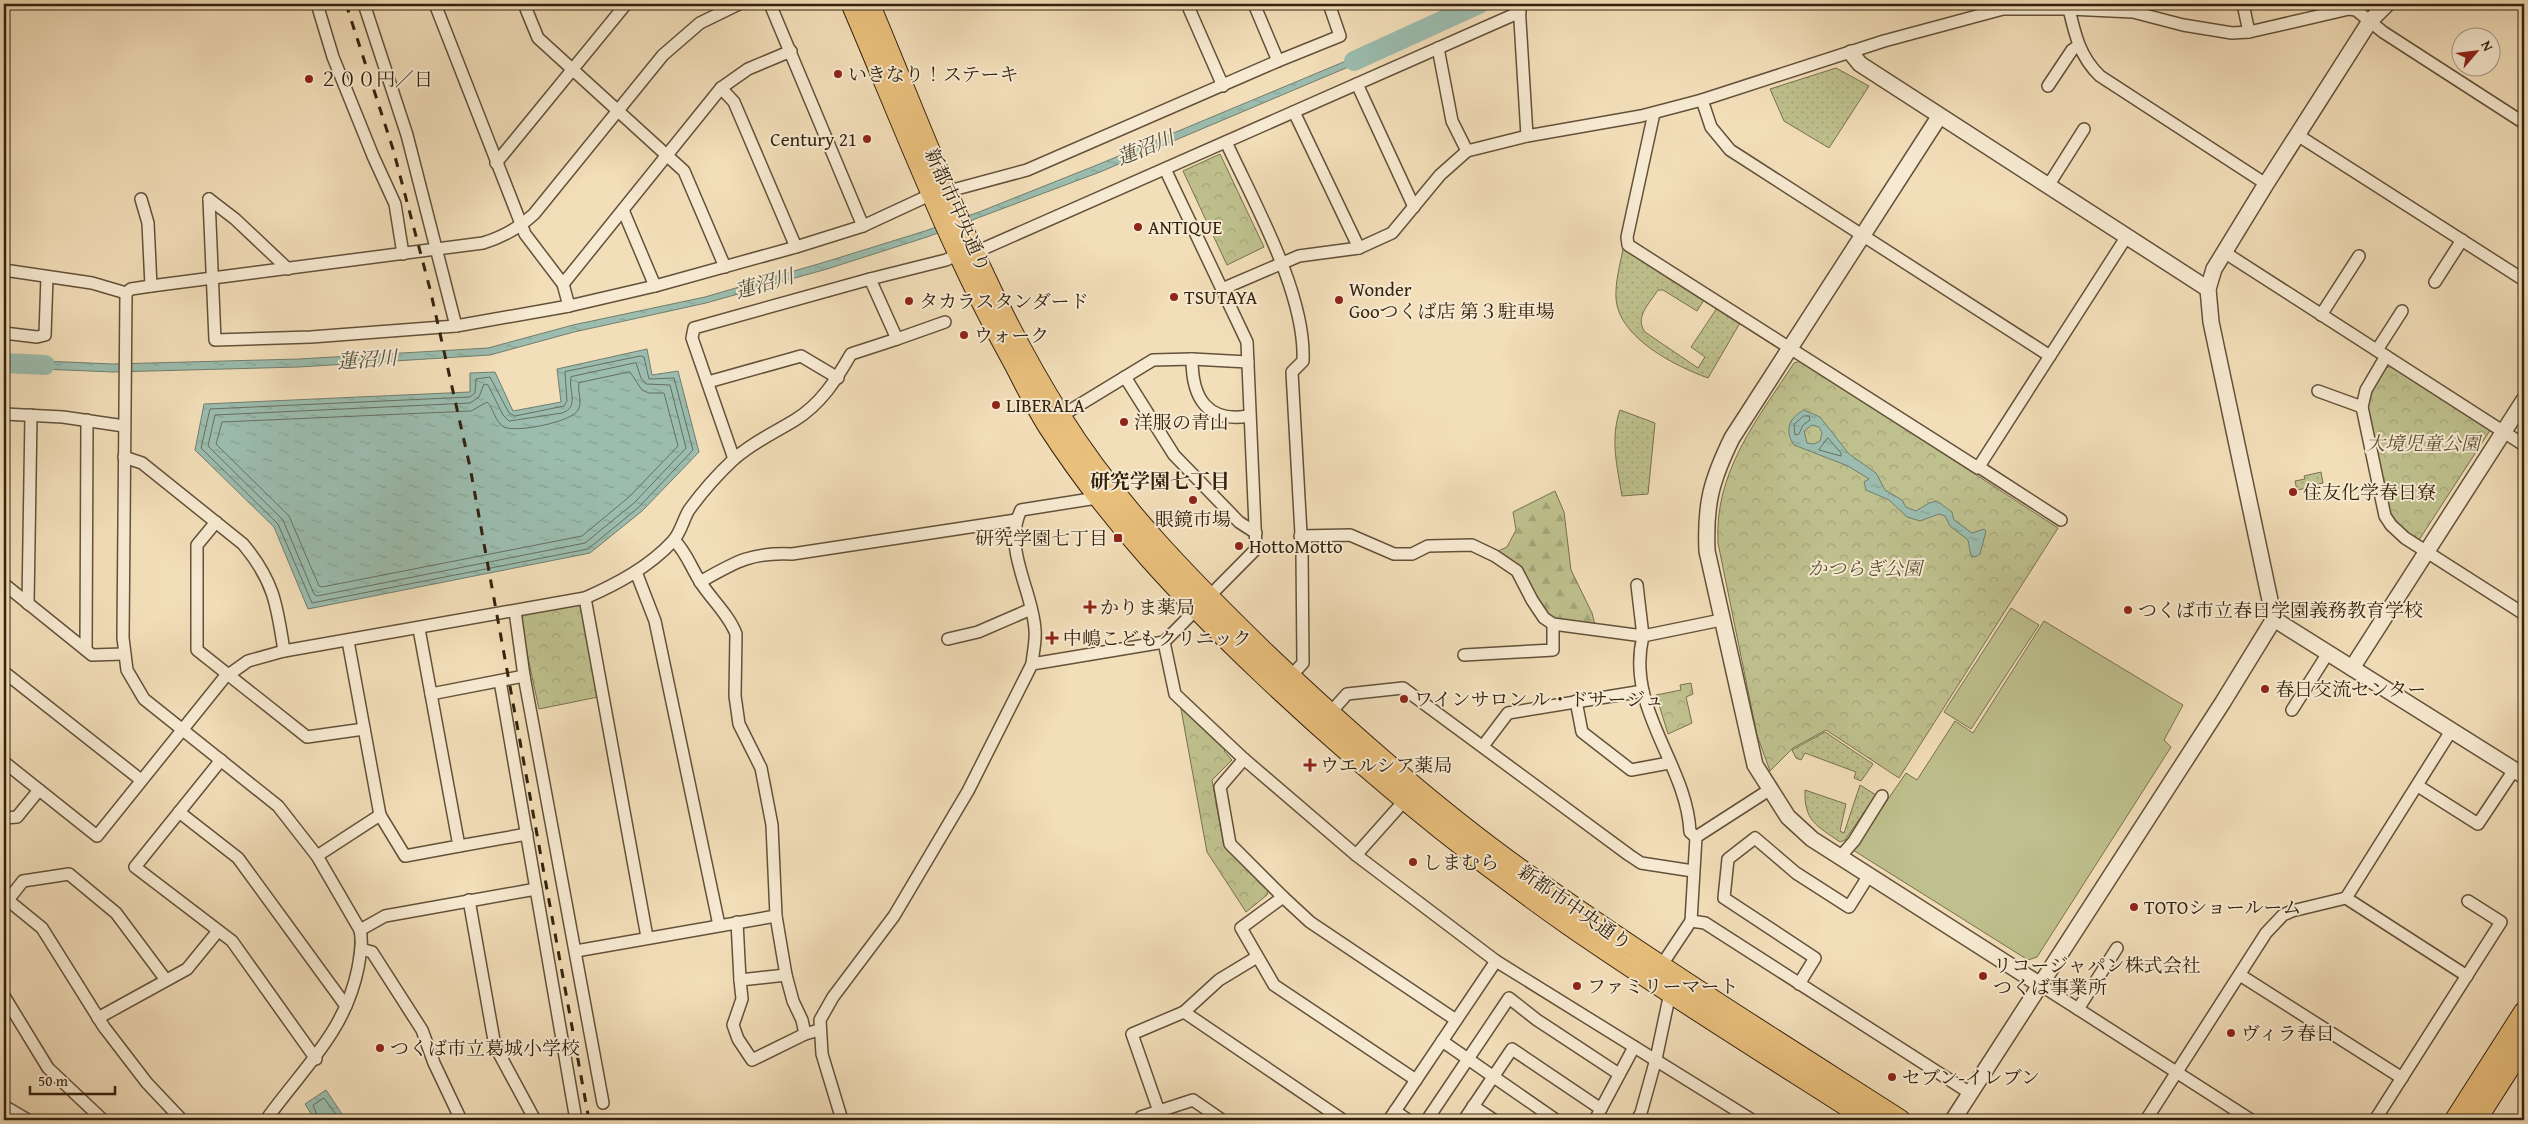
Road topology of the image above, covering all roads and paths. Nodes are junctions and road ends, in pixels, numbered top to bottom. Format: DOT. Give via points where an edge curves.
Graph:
graph roads {
  1 [pos="317,4"];
  2 [pos="364,4"];
  3 [pos="435,4"];
  4 [pos="524,4"];
  5 [pos="739,4"];
  6 [pos="770,4"];
  7 [pos="851,4"];
  8 [pos="870,4"];
  9 [pos="1188,4"];
  10 [pos="1254,4"];
  11 [pos="1329,4"];
  12 [pos="2243,4"];
  13 [pos="2388,4"];
  14 [pos="622,5"];
  15 [pos="1519,8"];
  16 [pos="2068,9"];
  17 [pos="2370,22"];
  18 [pos="2249,32"];
  19 [pos="2078,46"];
  20 [pos="1438,48"];
  21 [pos="791,51"];
  22 [pos="1851,53"];
  23 [pos="1278,62"];
  24 [pos="572,69"];
  25 [pos="1357,84"];
  26 [pos="1223,86"];
  27 [pos="2048,86"];
  28 [pos="721,88"];
  29 [pos="1702,100"];
  30 [pos="618,110"];
  31 [pos="1294,112"];
  32 [pos="1654,112"];
  33 [pos="1939,117"];
  34 [pos="2524,123"];
  35 [pos="2084,129"];
  36 [pos="1527,136"];
  37 [pos="2299,136"];
  38 [pos="1226,142"];
  39 [pos="1467,152"];
  40 [pos="667,156"];
  41 [pos="496,163"];
  42 [pos="1165,169"];
  43 [pos="2266,184"];
  44 [pos="2048,186"];
  45 [pos="141,199"];
  46 [pos="943,199"];
  47 [pos="1414,207"];
  48 [pos="622,210"];
  49 [pos="521,226"];
  50 [pos="863,226"];
  51 [pos="1863,235"];
  52 [pos="2128,236"];
  53 [pos="2462,240"];
  54 [pos="964,246"];
  55 [pos="796,247"];
  56 [pos="1359,248"];
  57 [pos="438,250"];
  58 [pos="2224,252"];
  59 [pos="403,254"];
  60 [pos="2360,256"];
  61 [pos="1282,262"];
  62 [pos="725,267"];
  63 [pos="288,269"];
  64 [pos="4,270"];
  65 [pos="47,277"];
  66 [pos="870,279"];
  67 [pos="211,280"];
  68 [pos="2524,280"];
  69 [pos="2435,282"];
  70 [pos="563,284"];
  71 [pos="151,286"];
  72 [pos="655,286"];
  73 [pos="1222,289"];
  74 [pos="2208,289"];
  75 [pos="126,293"];
  76 [pos="570,306"];
  77 [pos="2402,311"];
  78 [pos="2321,315"];
  79 [pos="946,322"];
  80 [pos="456,326"];
  81 [pos="4,333"];
  82 [pos="898,338"];
  83 [pos="1790,348"];
  84 [pos="2381,353"];
  85 [pos="2050,356"];
  86 [pos="1192,359"];
  87 [pos="1248,362"];
  88 [pos="838,378"];
  89 [pos="1125,378"];
  90 [pos="708,382"];
  91 [pos="2318,391"];
  92 [pos="2524,400"];
  93 [pos="2362,407"];
  94 [pos="4,414"];
  95 [pos="31,415"];
  96 [pos="1061,416"];
  97 [pos="1249,416"];
  98 [pos="88,420"];
  99 [pos="124,426"];
  100 [pos="2504,432"];
  101 [pos="2524,446"];
  102 [pos="124,457"];
  103 [pos="734,459"];
  104 [pos="1979,467"];
  105 [pos="1097,498"];
  106 [pos="1016,520"];
  107 [pos="2061,520"];
  108 [pos="216,522"];
  109 [pos="1256,533"];
  110 [pos="1300,536"];
  111 [pos="674,540"];
  112 [pos="2428,552"];
  113 [pos="636,572"];
  114 [pos="700,582"];
  115 [pos="4,584"];
  116 [pos="1637,585"];
  117 [pos="1208,596"];
  118 [pos="584,598"];
  119 [pos="28,604"];
  120 [pos="1031,609"];
  121 [pos="1194,609"];
  122 [pos="515,611"];
  123 [pos="2524,614"];
  124 [pos="2274,619"];
  125 [pos="1721,620"];
  126 [pos="1552,624"];
  127 [pos="419,629"];
  128 [pos="1643,636"];
  129 [pos="948,639"];
  130 [pos="348,641"];
  131 [pos="1164,642"];
  132 [pos="86,650"];
  133 [pos="284,651"];
  134 [pos="2328,653"];
  135 [pos="124,654"];
  136 [pos="1464,655"];
  137 [pos="1032,664"];
  138 [pos="2352,668"];
  139 [pos="4,672"];
  140 [pos="228,674"];
  141 [pos="524,676"];
  142 [pos="1291,676"];
  143 [pos="500,681"];
  144 [pos="1643,691"];
  145 [pos="431,694"];
  146 [pos="1576,702"];
  147 [pos="2292,710"];
  148 [pos="1331,712"];
  149 [pos="364,729"];
  150 [pos="182,730"];
  151 [pos="2451,731"];
  152 [pos="1483,746"];
  153 [pos="1244,759"];
  154 [pos="221,760"];
  155 [pos="4,762"];
  156 [pos="1669,763"];
  157 [pos="2519,773"];
  158 [pos="141,780"];
  159 [pos="2418,786"];
  160 [pos="39,790"];
  161 [pos="1769,790"];
  162 [pos="1882,796"];
  163 [pos="1405,800"];
  164 [pos="179,812"];
  165 [pos="380,815"];
  166 [pos="4,818"];
  167 [pos="527,834"];
  168 [pos="1696,837"];
  169 [pos="459,846"];
  170 [pos="1356,855"];
  171 [pos="317,856"];
  172 [pos="1840,857"];
  173 [pos="1692,871"];
  174 [pos="1869,876"];
  175 [pos="536,889"];
  176 [pos="1283,897"];
  177 [pos="2346,898"];
  178 [pos="469,900"];
  179 [pos="5,901"];
  180 [pos="2468,901"];
  181 [pos="776,916"];
  182 [pos="1691,921"];
  183 [pos="737,922"];
  184 [pos="719,925"];
  185 [pos="360,930"];
  186 [pos="218,931"];
  187 [pos="647,938"];
  188 [pos="2117,948"];
  189 [pos="361,950"];
  190 [pos="576,951"];
  191 [pos="1257,957"];
  192 [pos="1496,960"];
  193 [pos="1661,966"];
  194 [pos="786,975"];
  195 [pos="2240,975"];
  196 [pos="2467,976"];
  197 [pos="166,980"];
  198 [pos="740,980"];
  199 [pos="1799,984"];
  200 [pos="2039,984"];
  201 [pos="1670,993"];
  202 [pos="4,996"];
  203 [pos="346,1006"];
  204 [pos="2078,1008"];
  205 [pos="1184,1012"];
  206 [pos="2524,1012"];
  207 [pos="98,1018"];
  208 [pos="1456,1020"];
  209 [pos="819,1030"];
  210 [pos="805,1034"];
  211 [pos="1442,1041"];
  212 [pos="2524,1045"];
  213 [pos="1634,1047"];
  214 [pos="316,1058"];
  215 [pos="1468,1059"];
  216 [pos="1656,1059"];
  217 [pos="2177,1072"];
  218 [pos="1618,1074"];
  219 [pos="1493,1077"];
  220 [pos="2402,1078"];
  221 [pos="1416,1080"];
  222 [pos="1970,1093"];
  223 [pos="603,1103"];
  224 [pos="4,1106"];
  225 [pos="1474,1106"];
  226 [pos="1601,1109"];
  227 [pos="1160,1116"];
  228 [pos="1392,1116"];
  229 [pos="1141,1117"];
  230 [pos="28,1120"];
  231 [pos="103,1120"];
  232 [pos="182,1120"];
  233 [pos="266,1120"];
  234 [pos="461,1120"];
  235 [pos="535,1120"];
  236 [pos="576,1120"];
  237 [pos="842,1120"];
  238 [pos="1222,1120"];
  239 [pos="1343,1120"];
  240 [pos="1408,1120"];
  241 [pos="1427,1120"];
  242 [pos="1464,1120"];
  243 [pos="1494,1120"];
  244 [pos="1556,1120"];
  245 [pos="1595,1120"];
  246 [pos="1637,1120"];
  247 [pos="1752,1120"];
  248 [pos="1868,1120"];
  249 [pos="1901,1120"];
  250 [pos="1953,1120"];
  251 [pos="2146,1120"];
  252 [pos="2252,1120"];
  253 [pos="2374,1120"];
  254 [pos="2455,1120"];
  255 [pos="2476,1120"];
  1 -- 59 [label="street" via="333,56 395,204"];
  2 -- 57 [label="street" via="407,135"];
  3 -- 41 [label="street"];
  4 -- 24 [label="street" via="538,38"];
  5 -- 30 [label="street" via="708,18 676,42"];
  6 -- 21 [label="street"];
  7 -- 46 [label="main road, 新都市中央通り"];
  8 -- 46 [label="main road, 新都市中央通り"];
  9 -- 26 [label="street"];
  10 -- 23 [label="street"];
  11 -- 23 [label="street" via="1340,36"];
  12 -- 18 [label="street"];
  13 -- 17 [label="street"];
  14 -- 24 [label="street"];
  15 -- 20 [label="street"];
  15 -- 36 [label="street"];
  16 -- 18 [label="street" via="2133,12 2232,33"];
  16 -- 19 [label="street"];
  16 -- 22 [label="street" via="2003,9"];
  17 -- 18 [label="street" via="2356,10 2348,8"];
  17 -- 34 [label="street"];
  17 -- 37 [label="street"];
  19 -- 27 [label="street"];
  19 -- 43 [label="street" via="2089,66 2100,76"];
  20 -- 25 [label="street"];
  20 -- 39 [label="street" via="1452,121"];
  21 -- 28 [label="street" via="748,70"];
  21 -- 50 [label="street"];
  22 -- 29 [label="street"];
  22 -- 33 [label="street" via="1860,64"];
  23 -- 26 [label="street"];
  24 -- 30 [label="street"];
  24 -- 41 [label="street"];
  25 -- 31 [label="street"];
  25 -- 47 [label="street"];
  26 -- 46 [label="street" via="1027,170"];
  28 -- 40 [label="street"];
  28 -- 55 [label="street" via="734,102"];
  29 -- 32 [label="street"];
  29 -- 51 [label="street" via="1711,127 1730,150"];
  30 -- 40 [label="street"];
  30 -- 49 [label="street"];
  31 -- 38 [label="street"];
  31 -- 56 [label="street"];
  32 -- 36 [label="street"];
  32 -- 83 [label="street" via="1627,237 1628,245"];
  33 -- 44 [label="street"];
  33 -- 51 [label="street"];
  35 -- 44 [label="street"];
  36 -- 39 [label="street"];
  37 -- 43 [label="street"];
  37 -- 53 [label="street"];
  38 -- 42 [label="street"];
  38 -- 61 [label="street"];
  39 -- 47 [label="street" via="1440,175"];
  40 -- 48 [label="street"];
  40 -- 62 [label="street" via="684,171"];
  41 -- 49 [label="street"];
  42 -- 54 [label="street"];
  42 -- 73 [label="street"];
  43 -- 58 [label="street"];
  44 -- 52 [label="street"];
  45 -- 71 [label="street" via="148,223"];
  46 -- 50 [label="street"];
  46 -- 54 [label="main road, 新都市中央通り"];
  47 -- 56 [label="street" via="1392,232"];
  48 -- 70 [label="street"];
  48 -- 72 [label="street"];
  49 -- 57 [label="street" via="483,243"];
  49 -- 70 [label="street"];
  50 -- 55 [label="street"];
  51 -- 83 [label="street"];
  51 -- 85 [label="street"];
  52 -- 74 [label="street"];
  52 -- 85 [label="street"];
  53 -- 68 [label="street"];
  53 -- 69 [label="street"];
  54 -- 66 [label="street" via="939,262"];
  54 -- 96 [label="main road, 新都市中央通り"];
  54 -- 105 [label="main road, 新都市中央通り" via="990,321 1045,422"];
  55 -- 62 [label="street"];
  56 -- 61 [label="street" via="1299,256"];
  57 -- 59 [label="street"];
  57 -- 80 [label="street"];
  58 -- 74 [label="street"];
  58 -- 78 [label="street"];
  59 -- 63 [label="street"];
  60 -- 78 [label="street"];
  61 -- 73 [label="street"];
  61 -- 110 [label="street" via="1304,348 1303,361 1292,372"];
  62 -- 72 [label="street"];
  63 -- 67 [label="street"];
  63 -- 67 [label="street" via="209,199"];
  64 -- 65 [label="street"];
  65 -- 75 [label="street" via="92,283"];
  65 -- 81 [label="street" via="45,335"];
  66 -- 82 [label="street"];
  66 -- 90 [label="street" via="694,328 692,338"];
  67 -- 71 [label="street"];
  67 -- 80 [label="street" via="215,340 311,337"];
  70 -- 76 [label="street"];
  71 -- 75 [label="street"];
  72 -- 76 [label="street"];
  73 -- 87 [label="street" via="1247,342"];
  74 -- 124 [label="street" via="2211,322"];
  75 -- 99 [label="street"];
  76 -- 80 [label="street"];
  77 -- 84 [label="street"];
  78 -- 84 [label="street"];
  79 -- 82 [label="street"];
  82 -- 88 [label="street" via="851,354"];
  83 -- 104 [label="street"];
  83 -- 125 [label="street" via="1732,438 1708,503 1707,552"];
  84 -- 93 [label="street"];
  84 -- 100 [label="street"];
  85 -- 104 [label="street"];
  86 -- 87 [label="street"];
  86 -- 89 [label="street" via="1153,360"];
  86 -- 97 [label="street" via="1192,378 1203,403 1223,417"];
  87 -- 97 [label="street"];
  88 -- 90 [label="street" via="801,356"];
  88 -- 103 [label="street" via="819,401 796,420"];
  89 -- 96 [label="street"];
  89 -- 109 [label="street" via="1174,455 1239,522"];
  90 -- 103 [label="street"];
  91 -- 93 [label="street"];
  92 -- 100 [label="street"];
  93 -- 112 [label="street" via="2385,516 2395,530"];
  94 -- 95 [label="street"];
  95 -- 98 [label="street"];
  95 -- 119 [label="street"];
  96 -- 117 [label="main road, 新都市中央通り" via="1128,508"];
  97 -- 109 [label="street"];
  98 -- 99 [label="street"];
  98 -- 132 [label="street"];
  99 -- 102 [label="street"];
  100 -- 101 [label="street"];
  100 -- 112 [label="street"];
  102 -- 108 [label="street" via="142,463"];
  102 -- 135 [label="street"];
  103 -- 111 [label="street" via="689,511"];
  104 -- 107 [label="street"];
  105 -- 106 [label="street" via="1021,510"];
  105 -- 121 [label="main road, 新都市中央通り"];
  106 -- 114 [label="street" via="792,554 751,556"];
  106 -- 120 [label="street" via="1016,551"];
  108 -- 133 [label="street" via="243,544 266,575 273,593"];
  108 -- 140 [label="street" via="197,545 197,650"];
  109 -- 117 [label="street" via="1256,549"];
  110 -- 126 [label="street" via="1350,535 1394,554 1412,554 1428,546 1472,545 1517,571 1532,600"];
  110 -- 142 [label="street" via="1302,663"];
  111 -- 113 [label="street"];
  111 -- 114 [label="street" via="684,550"];
  112 -- 123 [label="street"];
  112 -- 138 [label="street"];
  113 -- 118 [label="street"];
  113 -- 184 [label="street" via="655,621"];
  114 -- 181 [label="street" via="736,634 735,696 740,724 761,768 770,816"];
  115 -- 119 [label="street"];
  116 -- 128 [label="street"];
  117 -- 121 [label="street"];
  117 -- 142 [label="main road, 新都市中央通り"];
  118 -- 122 [label="street"];
  118 -- 187 [label="street"];
  119 -- 132 [label="street"];
  120 -- 129 [label="street" via="978,632"];
  120 -- 137 [label="street" via="1035,630"];
  121 -- 131 [label="street"];
  121 -- 163 [label="main road, 新都市中央通り" via="1299,709"];
  122 -- 127 [label="street"];
  122 -- 141 [label="street"];
  124 -- 134 [label="street"];
  124 -- 200 [label="street"];
  125 -- 128 [label="street"];
  125 -- 161 [label="street" via="1755,765"];
  126 -- 128 [label="street"];
  126 -- 136 [label="street" via="1553,650"];
  127 -- 130 [label="street"];
  127 -- 145 [label="street"];
  128 -- 144 [label="street" via="1640,664"];
  130 -- 133 [label="street"];
  130 -- 149 [label="street"];
  131 -- 137 [label="street"];
  131 -- 153 [label="street" via="1175,694"];
  132 -- 135 [label="street" via="92,655"];
  133 -- 140 [label="street" via="248,661"];
  134 -- 138 [label="street"];
  134 -- 147 [label="street"];
  135 -- 150 [label="street" via="127,670 144,699"];
  137 -- 209 [label="street" via="968,791 894,916 833,997 820,1020"];
  138 -- 151 [label="street"];
  139 -- 158 [label="street"];
  140 -- 149 [label="street" via="307,737"];
  140 -- 150 [label="street"];
  141 -- 143 [label="street"];
  141 -- 190 [label="street"];
  142 -- 148 [label="main road, 新都市中央通り"];
  143 -- 145 [label="street"];
  143 -- 167 [label="street"];
  144 -- 146 [label="street"];
  144 -- 156 [label="street"];
  145 -- 169 [label="street"];
  146 -- 152 [label="street" via="1508,713"];
  146 -- 156 [label="street" via="1582,732 1631,770"];
  148 -- 152 [label="street" via="1347,694 1403,688"];
  148 -- 193 [label="main road, 新都市中央通り" via="1446,811 1519,868"];
  149 -- 165 [label="street"];
  150 -- 154 [label="street"];
  150 -- 158 [label="street"];
  151 -- 157 [label="street"];
  151 -- 159 [label="street"];
  152 -- 173 [label="street" via="1641,863"];
  153 -- 170 [label="street"];
  153 -- 176 [label="street" via="1220,787 1230,844"];
  154 -- 164 [label="street"];
  154 -- 171 [label="street" via="278,806"];
  155 -- 160 [label="street"];
  156 -- 168 [label="street" via="1685,799 1690,832"];
  157 -- 159 [label="street" via="2478,824"];
  158 -- 160 [label="street" via="97,836"];
  159 -- 177 [label="street"];
  160 -- 166 [label="street" via="17,817"];
  161 -- 168 [label="street"];
  161 -- 172 [label="street" via="1800,829"];
  162 -- 172 [label="street"];
  163 -- 170 [label="street"];
  163 -- 201 [label="main road, 新都市中央通り" via="1565,923"];
  164 -- 186 [label="street" via="135,867"];
  164 -- 203 [label="street" via="238,858"];
  165 -- 169 [label="street" via="405,856"];
  165 -- 171 [label="street"];
  167 -- 169 [label="street"];
  167 -- 175 [label="street"];
  168 -- 173 [label="street"];
  170 -- 192 [label="street"];
  171 -- 185 [label="street"];
  172 -- 174 [label="street"];
  173 -- 182 [label="street"];
  174 -- 199 [label="street" via="1849,907 1796,874 1755,838 1728,859 1724,898 1814,958"];
  174 -- 200 [label="street"];
  175 -- 178 [label="street"];
  175 -- 236 [label="street"];
  176 -- 191 [label="street" via="1241,928"];
  176 -- 208 [label="street" via="1310,922"];
  177 -- 195 [label="street" via="2283,915 2266,933"];
  177 -- 196 [label="street"];
  178 -- 185 [label="street" via="385,916"];
  178 -- 235 [label="street" via="495,1046"];
  179 -- 197 [label="street" via="23,881 69,874 116,913"];
  179 -- 207 [label="street" via="42,928"];
  180 -- 196 [label="street" via="2501,922"];
  181 -- 183 [label="street"];
  181 -- 194 [label="street"];
  182 -- 193 [label="street"];
  182 -- 199 [label="street" via="1705,923"];
  183 -- 184 [label="street"];
  183 -- 198 [label="street"];
  184 -- 187 [label="street"];
  185 -- 189 [label="street"];
  186 -- 197 [label="street" via="187,970"];
  186 -- 214 [label="street" via="232,941"];
  187 -- 190 [label="street"];
  188 -- 204 [label="street"];
  189 -- 203 [label="street"];
  189 -- 234 [label="street" via="372,952 422,1030"];
  190 -- 223 [label="street"];
  191 -- 205 [label="street" via="1219,980"];
  191 -- 221 [label="street" via="1274,985"];
  192 -- 208 [label="street"];
  192 -- 213 [label="street"];
  193 -- 249 [label="main road, 新都市中央通り"];
  194 -- 198 [label="street"];
  194 -- 210 [label="street"];
  195 -- 217 [label="street"];
  195 -- 220 [label="street"];
  196 -- 220 [label="street"];
  197 -- 207 [label="street"];
  198 -- 210 [label="street" via="742,999 733,1025 752,1060"];
  199 -- 222 [label="street"];
  200 -- 204 [label="street"];
  200 -- 222 [label="street"];
  201 -- 216 [label="street"];
  201 -- 248 [label="main road, 新都市中央通り"];
  202 -- 231 [label="street" via="48,1068"];
  203 -- 214 [label="street"];
  204 -- 217 [label="street"];
  205 -- 227 [label="street" via="1132,1034"];
  205 -- 239 [label="street"];
  206 -- 254 [label="highway"];
  207 -- 232 [label="street" via="147,1083"];
  208 -- 211 [label="street"];
  209 -- 210 [label="street"];
  209 -- 237 [label="street" via="822,1054"];
  211 -- 215 [label="street"];
  211 -- 221 [label="street"];
  212 -- 255 [label="highway"];
  213 -- 216 [label="street"];
  213 -- 218 [label="street"];
  214 -- 233 [label="street"];
  215 -- 218 [label="street" via="1509,998"];
  215 -- 219 [label="street"];
  215 -- 241 [label="street"];
  216 -- 246 [label="street"];
  216 -- 247 [label="street"];
  217 -- 251 [label="street"];
  217 -- 252 [label="street"];
  218 -- 226 [label="street"];
  219 -- 225 [label="street"];
  219 -- 226 [label="street" via="1512,1049"];
  219 -- 244 [label="street"];
  220 -- 253 [label="street"];
  221 -- 228 [label="street"];
  222 -- 250 [label="street"];
  224 -- 230 [label="street"];
  225 -- 242 [label="street"];
  225 -- 243 [label="street"];
  226 -- 245 [label="street"];
  227 -- 229 [label="street"];
  227 -- 238 [label="street" via="1193,1100"];
  228 -- 240 [label="street"];
}
